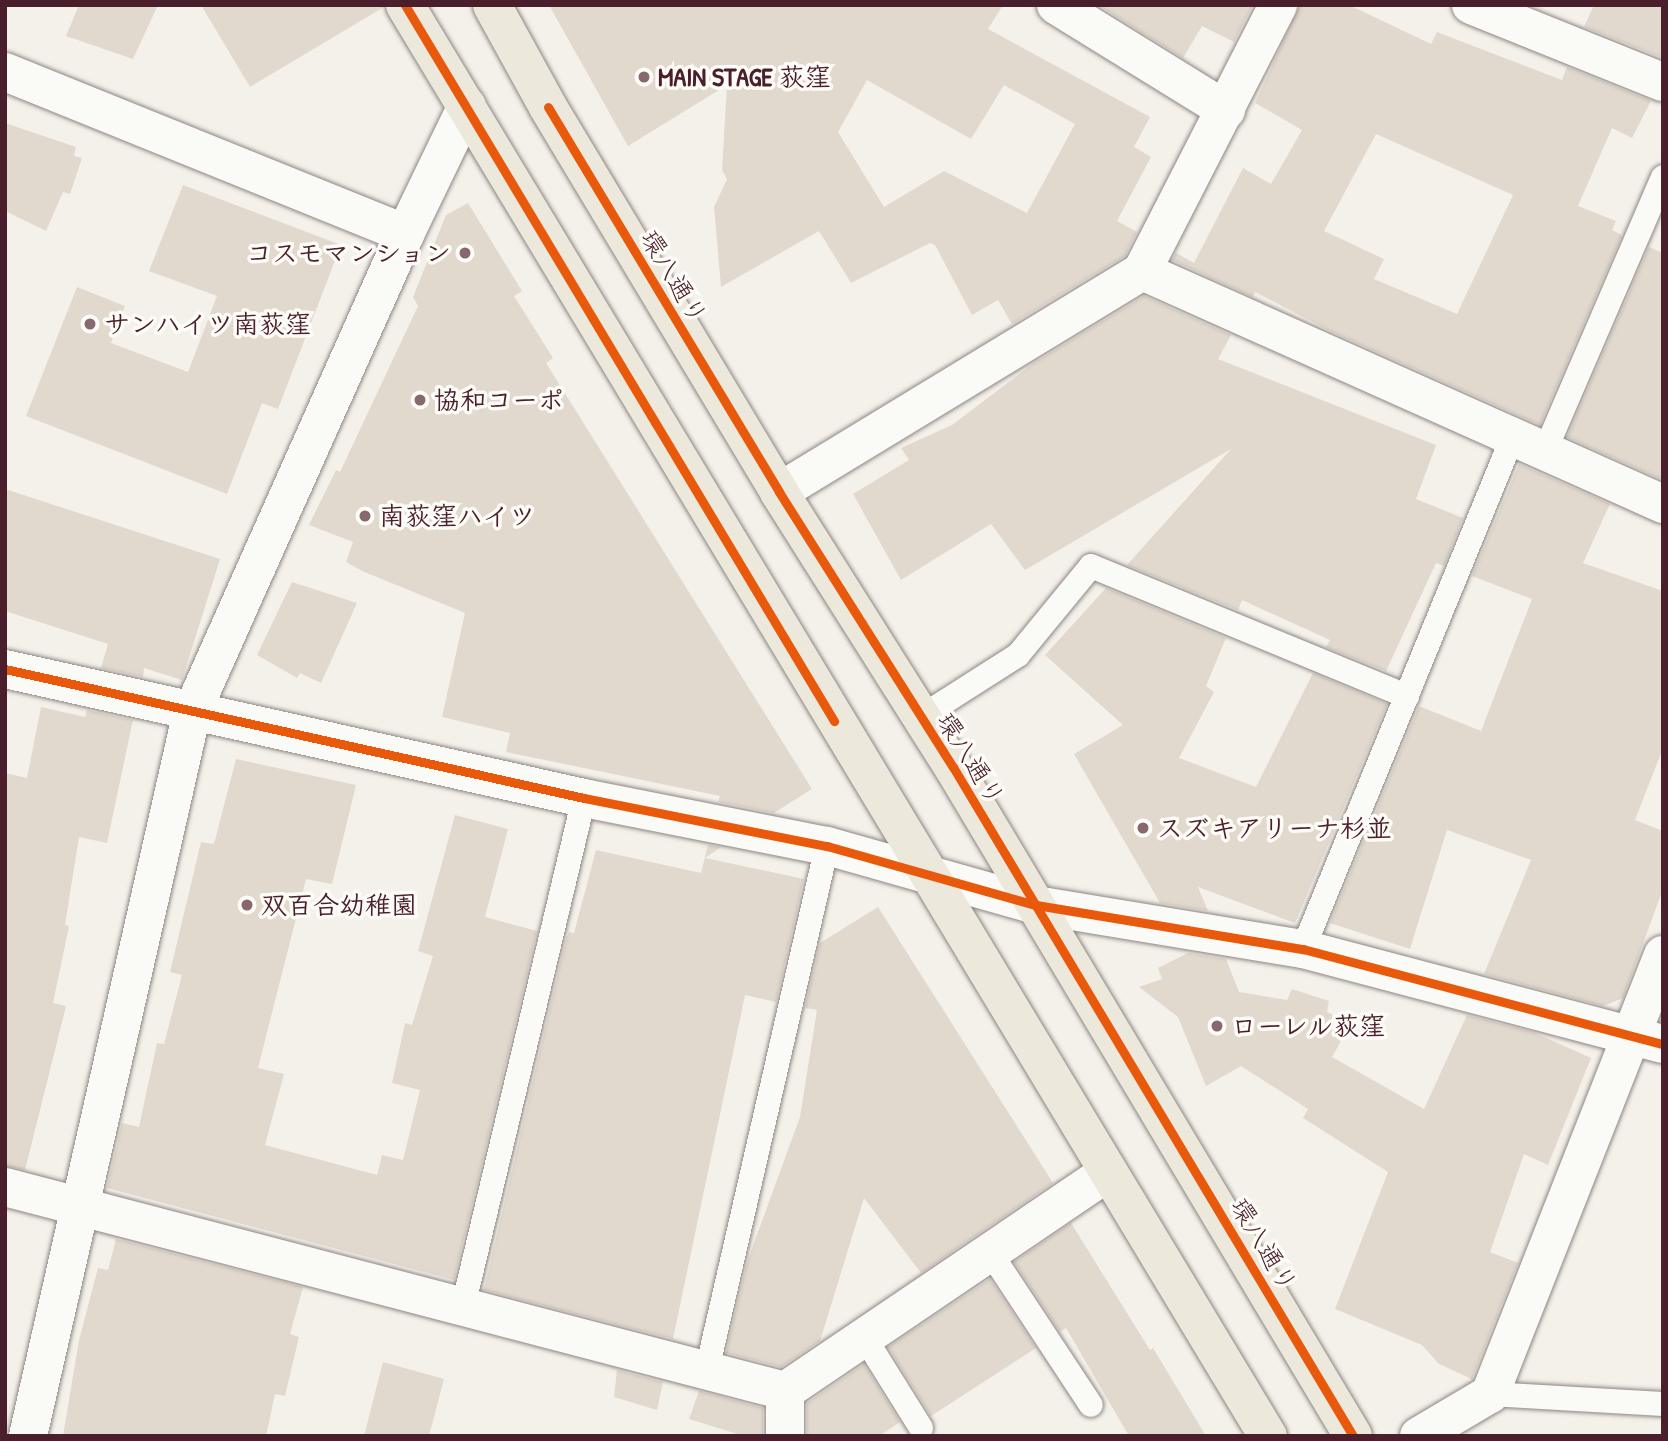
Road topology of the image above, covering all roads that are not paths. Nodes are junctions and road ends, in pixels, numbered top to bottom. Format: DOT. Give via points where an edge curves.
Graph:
graph roads {
  1 [pos="405,5"];
  2 [pos="1056,5"];
  3 [pos="1278,5"];
  4 [pos="1471,5"];
  5 [pos="499,10"];
  6 [pos="5,72"];
  7 [pos="1663,82"];
  8 [pos="467,106"];
  9 [pos="1226,110"];
  10 [pos="1663,177"];
  11 [pos="405,234"];
  12 [pos="1142,271"];
  13 [pos="1529,444"];
  14 [pos="779,492"];
  15 [pos="1663,504"];
  16 [pos="5,669"];
  17 [pos="1407,696"];
  18 [pos="192,712"];
  19 [pos="921,717"];
  20 [pos="584,798"];
  21 [pos="827,846"];
  22 [pos="928,877"];
  23 [pos="1036,905"];
  24 [pos="1303,949"];
  25 [pos="1663,956"];
  26 [pos="1647,1041"];
  27 [pos="1108,1172"];
  28 [pos="5,1187"];
  29 [pos="81,1206"];
  30 [pos="990,1252"];
  31 [pos="463,1307"];
  32 [pos="864,1338"];
  33 [pos="707,1370"];
  34 [pos="785,1391"];
  35 [pos="1490,1394"];
  36 [pos="1663,1404"];
  37 [pos="1091,1405"];
  38 [pos="920,1428"];
  39 [pos="28,1436"];
  40 [pos="785,1436"];
  41 [pos="1268,1436"];
  42 [pos="1353,1436"];
  43 [pos="1419,1436"];
  1 -- 8 [label="main road"];
  2 -- 9 [label="street"];
  3 -- 9 [label="street"];
  4 -- 7 [label="street"];
  5 -- 14 [label="main road, 環八通り" via="548,107"];
  6 -- 11 [label="street"];
  8 -- 11 [label="street"];
  8 -- 22 [label="main road"];
  9 -- 12 [label="street"];
  10 -- 13 [label="lane"];
  11 -- 18 [label="street"];
  12 -- 13 [label="street"];
  12 -- 14 [label="street"];
  13 -- 15 [label="street"];
  13 -- 17 [label="lane"];
  14 -- 19 [label="main road, 環八通り"];
  16 -- 18 [label="street"];
  17 -- 19 [label="lane" via="1091,566 1018,655"];
  17 -- 24 [label="lane"];
  18 -- 20 [label="street"];
  18 -- 29 [label="street"];
  19 -- 23 [label="main road, 環八通り"];
  20 -- 21 [label="street"];
  20 -- 31 [label="lane"];
  21 -- 22 [label="street"];
  21 -- 33 [label="lane"];
  22 -- 23 [label="street"];
  22 -- 27 [label="main road"];
  23 -- 24 [label="street"];
  23 -- 42 [label="main road, 環八通り"];
  24 -- 26 [label="street"];
  25 -- 26 [label="street"];
  26 -- 35 [label="street"];
  27 -- 30 [label="street"];
  27 -- 41 [label="main road"];
  28 -- 29 [label="street"];
  29 -- 31 [label="street"];
  29 -- 39 [label="street"];
  30 -- 32 [label="street"];
  30 -- 37 [label="lane"];
  31 -- 33 [label="street"];
  32 -- 34 [label="street"];
  32 -- 38 [label="lane"];
  33 -- 34 [label="street"];
  34 -- 40 [label="street"];
  35 -- 36 [label="lane"];
  35 -- 43 [label="street"];
}
